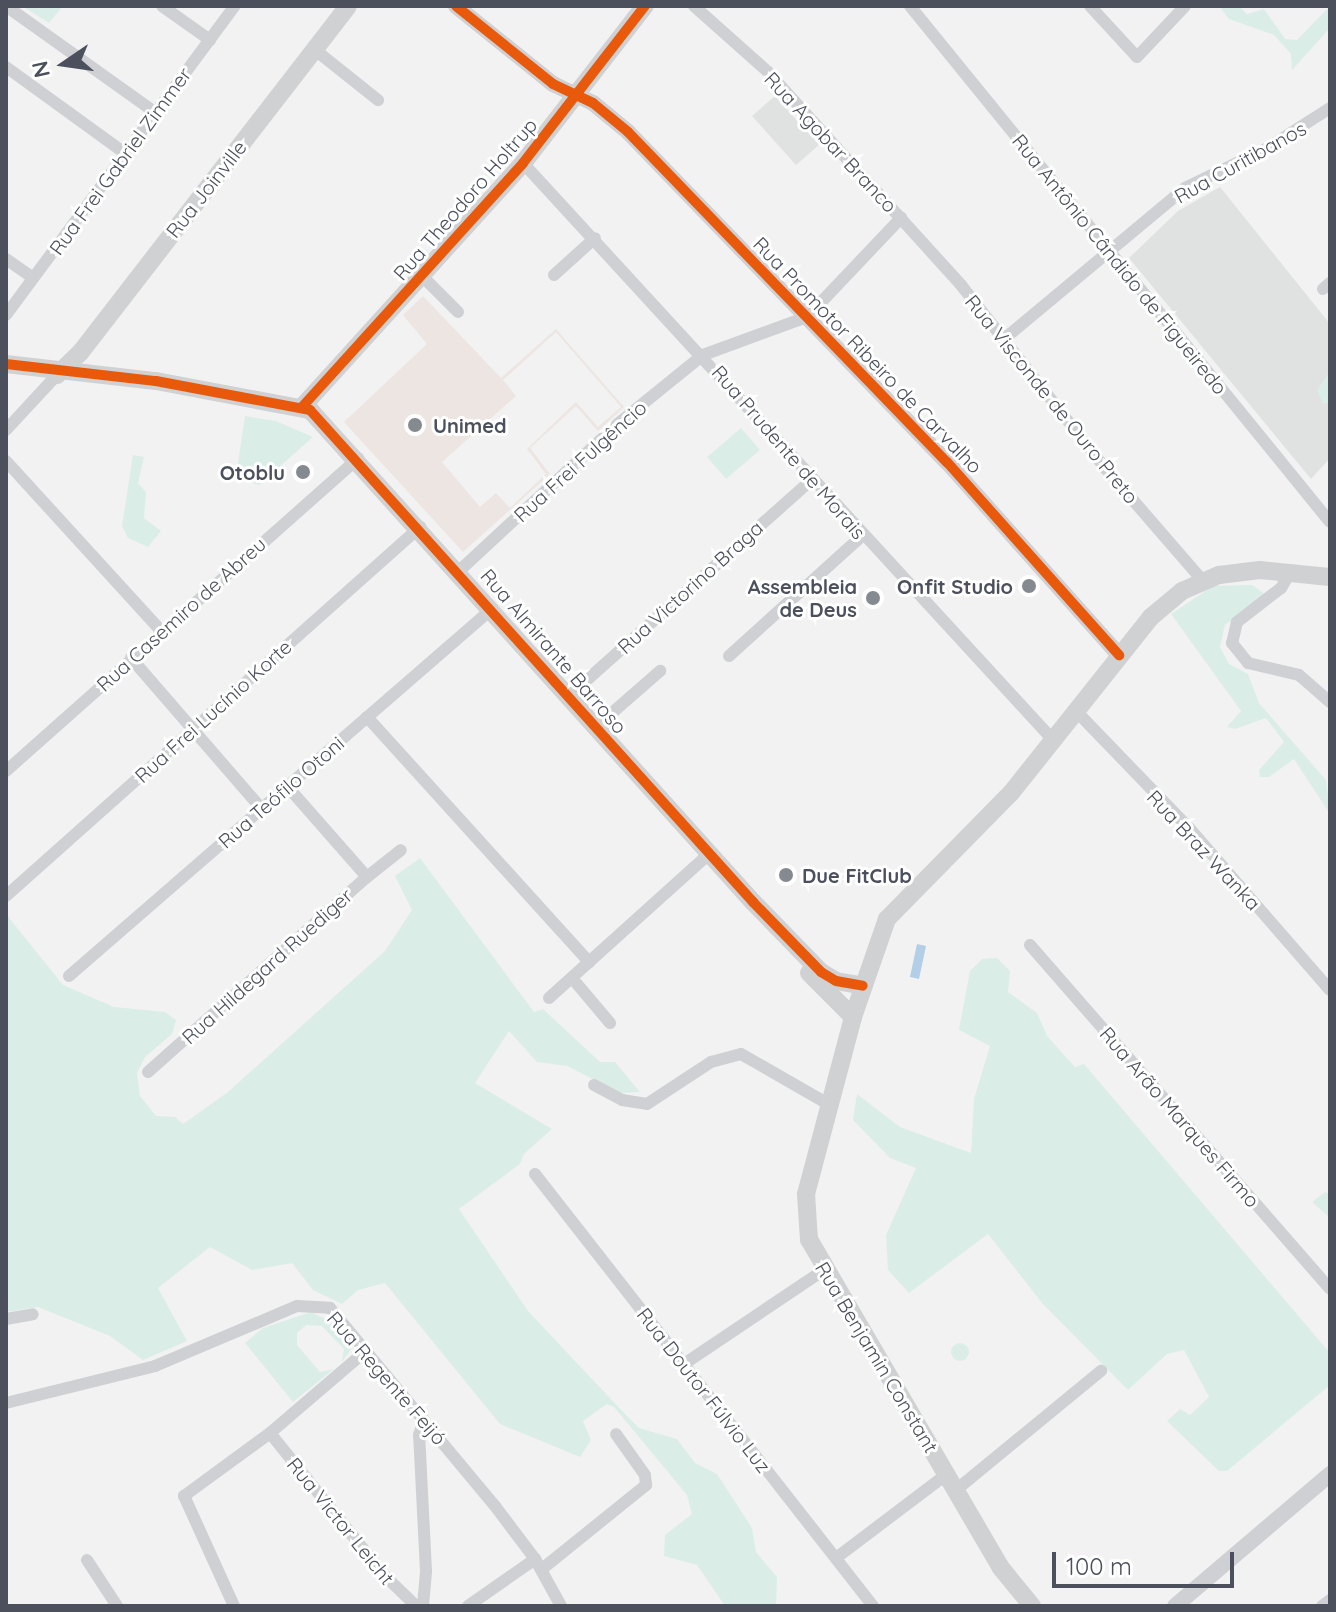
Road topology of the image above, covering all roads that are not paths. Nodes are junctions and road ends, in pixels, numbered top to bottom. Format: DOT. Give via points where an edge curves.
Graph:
graph roads {
  1 [pos="6,6"];
  2 [pos="162,6"];
  3 [pos="235,6"];
  4 [pos="348,6"];
  5 [pos="456,6"];
  6 [pos="645,6"];
  7 [pos="694,6"];
  8 [pos="910,6"];
  9 [pos="1090,6"];
  10 [pos="1185,6"];
  11 [pos="210,40"];
  12 [pos="314,49"];
  13 [pos="6,67"];
  14 [pos="578,98"];
  15 [pos="378,100"];
  16 [pos="1330,108"];
  17 [pos="156,113"];
  18 [pos="126,154"];
  19 [pos="523,163"];
  20 [pos="901,218"];
  21 [pos="595,238"];
  22 [pos="1110,251"];
  23 [pos="6,259"];
  24 [pos="554,275"];
  25 [pos="422,276"];
  26 [pos="33,278"];
  27 [pos="458,312"];
  28 [pos="6,315"];
  29 [pos="807,317"];
  30 [pos="1004,339"];
  31 [pos="703,355"];
  32 [pos="6,364"];
  33 [pos="6,372"];
  34 [pos="59,374"];
  35 [pos="302,407"];
  36 [pos="6,430"];
  37 [pos="358,458"];
  38 [pos="6,461"];
  39 [pos="811,480"];
  40 [pos="1330,522"];
  41 [pos="420,527"];
  42 [pos="862,536"];
  43 [pos="459,571"];
  44 [pos="1291,571"];
  45 [pos="1330,577"];
  46 [pos="1203,581"];
  47 [pos="493,608"];
  48 [pos="161,631"];
  49 [pos="1119,655"];
  50 [pos="729,656"];
  51 [pos="131,658"];
  52 [pos="660,671"];
  53 [pos="570,695"];
  54 [pos="1330,702"];
  55 [pos="1076,711"];
  56 [pos="367,717"];
  57 [pos="597,726"];
  58 [pos="192,729"];
  59 [pos="1054,741"];
  60 [pos="6,771"];
  61 [pos="287,786"];
  62 [pos="262,809"];
  63 [pos="401,850"];
  64 [pos="710,853"];
  65 [pos="367,877"];
  66 [pos="6,896"];
  67 [pos="753,902"];
  68 [pos="1030,945"];
  69 [pos="589,962"];
  70 [pos="69,976"];
  71 [pos="572,978"];
  72 [pos="863,986"];
  73 [pos="1330,990"];
  74 [pos="549,998"];
  75 [pos="853,1017"];
  76 [pos="610,1023"];
  77 [pos="148,1072"];
  78 [pos="594,1085"];
  79 [pos="830,1105"];
  80 [pos="535,1174"];
  81 [pos="824,1270"];
  82 [pos="1330,1289"];
  83 [pos="33,1314"];
  84 [pos="6,1319"];
  85 [pos="367,1350"];
  86 [pos="684,1364"];
  87 [pos="1101,1371"];
  88 [pos="6,1403"];
  89 [pos="424,1420"];
  90 [pos="270,1433"];
  91 [pos="616,1434"];
  92 [pos="1330,1474"];
  93 [pos="952,1482"];
  94 [pos="836,1558"];
  95 [pos="87,1560"];
  96 [pos="539,1564"];
  97 [pos="1330,1600"];
  98 [pos="117,1606"];
  99 [pos="234,1606"];
  100 [pos="416,1606"];
  101 [pos="423,1606"];
  102 [pos="468,1606"];
  103 [pos="561,1606"];
  104 [pos="873,1606"];
  105 [pos="1032,1606"];
  106 [pos="1175,1606"];
  107 [pos="1322,1606"];
  1 -- 17 [label="street"];
  2 -- 11 [label="street"];
  3 -- 11 [label="street, Rua Frei Gabriel Zimmer"];
  4 -- 12 [label="main road, Rua Joinville"];
  5 -- 14 [label="street, Rua Promotor Ribeiro de Carvalho"];
  6 -- 14 [label="main road, Rua Theodoro Holtrup"];
  7 -- 20 [label="street, Rua Agobar Branco" via="768,72"];
  8 -- 22 [label="street, Rua Antônio Cândido de Figueiredo"];
  9 -- 10 [label="street" via="1137,57"];
  11 -- 17 [label="street, Rua Frei Gabriel Zimmer"];
  12 -- 15 [label="street"];
  12 -- 34 [label="main road, Rua Joinville"];
  13 -- 18 [label="street"];
  14 -- 19 [label="main road, Rua Theodoro Holtrup"];
  14 -- 29 [label="street, Rua Promotor Ribeiro de Carvalho" via="619,123"];
  16 -- 22 [label="street, Rua Curitibanos" via="1279,142 1185,188"];
  17 -- 18 [label="street, Rua Frei Gabriel Zimmer"];
  18 -- 26 [label="street, Rua Frei Gabriel Zimmer"];
  19 -- 21 [label="street, Rua Prudente de Morais"];
  19 -- 25 [label="main road, Rua Theodoro Holtrup"];
  20 -- 29 [label="street, Rua Agobar Branco"];
  20 -- 30 [label="street, Rua Visconde de Ouro Preto"];
  21 -- 24 [label="street"];
  21 -- 31 [label="street, Rua Prudente de Morais"];
  22 -- 30 [label="street, Rua Curitibanos"];
  22 -- 40 [label="street, Rua Antônio Cândido de Figueiredo"];
  23 -- 26 [label="street"];
  25 -- 27 [label="street"];
  25 -- 35 [label="main road, Rua Theodoro Holtrup"];
  26 -- 28 [label="street, Rua Frei Gabriel Zimmer"];
  29 -- 31 [label="street, Rua Frei Fulgêncio"];
  29 -- 49 [label="street, Rua Promotor Ribeiro de Carvalho" via="947,462"];
  30 -- 46 [label="street, Rua Visconde de Ouro Preto"];
  31 -- 39 [label="street, Rua Prudente de Morais"];
  31 -- 43 [label="street, Rua Frei Fulgêncio" via="609,432"];
  32 -- 34 [label="main road"];
  33 -- 34 [label="main road"];
  34 -- 35 [label="main road"];
  34 -- 36 [label="street"];
  35 -- 37 [label="main road, Rua Almirante Barroso"];
  37 -- 41 [label="main road, Rua Almirante Barroso"];
  37 -- 48 [label="street, Rua Casemiro de Abreu"];
  38 -- 48 [label="street"];
  39 -- 42 [label="street, Rua Prudente de Morais"];
  39 -- 53 [label="street, Rua Victorino Braga"];
  41 -- 43 [label="main road, Rua Almirante Barroso"];
  41 -- 58 [label="street, Rua Frei Lucínio Korte"];
  42 -- 50 [label="street"];
  42 -- 59 [label="street, Rua Prudente de Morais"];
  43 -- 47 [label="main road, Rua Almirante Barroso"];
  44 -- 45 [label="main road, Rua Benjamin Constant"];
  44 -- 46 [label="main road, Rua Benjamin Constant" via="1237,572"];
  44 -- 54 [label="street" via="1281,588 1237,622 1232,643 1248,663 1299,675"];
  46 -- 49 [label="main road, Rua Benjamin Constant" via="1167,602"];
  47 -- 53 [label="main road, Rua Almirante Barroso"];
  47 -- 56 [label="street, Rua Teófilo Otoni"];
  48 -- 51 [label="street, Rua Casemiro de Abreu"];
  49 -- 55 [label="main road, Rua Benjamin Constant"];
  51 -- 58 [label="street"];
  51 -- 60 [label="street, Rua Casemiro de Abreu"];
  52 -- 57 [label="street"];
  53 -- 57 [label="main road, Rua Almirante Barroso"];
  55 -- 59 [label="main road, Rua Benjamin Constant"];
  55 -- 73 [label="street, Rua Braz Wanka" via="1190,829"];
  56 -- 61 [label="street, Rua Teófilo Otoni"];
  56 -- 69 [label="street"];
  57 -- 64 [label="main road, Rua Almirante Barroso"];
  58 -- 62 [label="street"];
  58 -- 66 [label="street, Rua Frei Lucínio Korte"];
  59 -- 72 [label="main road, Rua Benjamin Constant" via="977,832 900,902 887,919"];
  61 -- 62 [label="street, Rua Teófilo Otoni"];
  61 -- 65 [label="street, Rua Hildegard Ruediger"];
  62 -- 70 [label="street, Rua Teófilo Otoni"];
  63 -- 65 [label="street"];
  64 -- 67 [label="main road, Rua Almirante Barroso"];
  64 -- 69 [label="street"];
  65 -- 77 [label="street, Rua Hildegard Ruediger"];
  67 -- 72 [label="main road, Rua Almirante Barroso" via="821,972"];
  67 -- 75 [label="main road, Rua Almirante Barroso" via="773,933"];
  68 -- 82 [label="street, Rua Arão Marques Firmo"];
  69 -- 71 [label="street"];
  71 -- 74 [label="street"];
  71 -- 76 [label="street"];
  72 -- 75 [label="main road, Rua Benjamin Constant"];
  75 -- 79 [label="main road, Rua Benjamin Constant"];
  78 -- 79 [label="street" via="622,1100 647,1104 711,1062 741,1054"];
  79 -- 81 [label="main road, Rua Benjamin Constant" via="805,1205 809,1240"];
  80 -- 86 [label="street, Rua Doutor Fúlvio Luz"];
  81 -- 86 [label="street"];
  81 -- 93 [label="main road, Rua Benjamin Constant"];
  83 -- 84 [label="street"];
  85 -- 88 [label="street, Rua Regente Feijó" via="330,1308 308,1303 155,1366"];
  85 -- 89 [label="street, Rua Regente Feijó"];
  85 -- 90 [label="street"];
  86 -- 94 [label="street, Rua Doutor Fúlvio Luz"];
  87 -- 93 [label="street"];
  89 -- 96 [label="street, Rua Regente Feijó"];
  89 -- 101 [label="street" via="419,1435"];
  90 -- 99 [label="street" via="184,1496"];
  90 -- 100 [label="street, Rua Victor Leicht" via="384,1575"];
  91 -- 96 [label="street" via="645,1475 646,1485"];
  92 -- 106 [label="street"];
  93 -- 94 [label="street"];
  93 -- 105 [label="main road, Rua Benjamin Constant" via="1001,1568"];
  94 -- 104 [label="street, Rua Doutor Fúlvio Luz"];
  95 -- 98 [label="street"];
  96 -- 102 [label="street"];
  96 -- 103 [label="street, Rua Regente Feijó"];
  97 -- 107 [label="street"];
}
